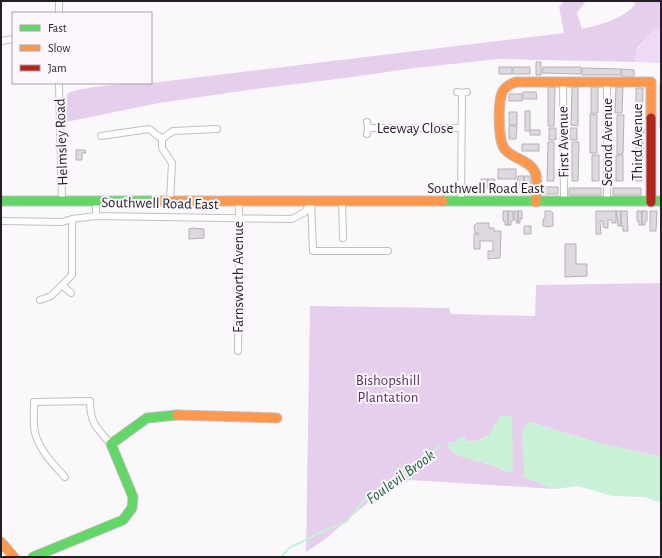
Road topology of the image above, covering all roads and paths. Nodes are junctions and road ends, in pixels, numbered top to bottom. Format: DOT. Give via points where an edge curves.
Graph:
graph roads {
  1 [pos="59,1"];
  2 [pos="59,12"];
  3 [pos="12,39"];
  4 [pos="1,41"];
  5 [pos="563,82"];
  6 [pos="607,82"];
  7 [pos="59,84"];
  8 [pos="462,92"];
  9 [pos="367,128"];
  10 [pos="461,128"];
  11 [pos="217,129"];
  12 [pos="101,136"];
  13 [pos="162,139"];
  14 [pos="1,201"];
  15 [pos="62,201"];
  16 [pos="96,201"];
  17 [pos="461,201"];
  18 [pos="661,201"];
  19 [pos="170,202"];
  20 [pos="239,202"];
  21 [pos="311,202"];
  22 [pos="342,202"];
  23 [pos="536,202"];
  24 [pos="564,202"];
  25 [pos="607,202"];
  26 [pos="651,202"];
  27 [pos="96,216"];
  28 [pos="72,218"];
  29 [pos="239,218"];
  30 [pos="1,221"];
  31 [pos="343,238"];
  32 [pos="388,251"];
  33 [pos="62,285"];
  34 [pos="71,293"];
  35 [pos="40,300"];
  36 [pos="238,351"];
  37 [pos="277,418"];
  38 [pos="112,444"];
  39 [pos="65,477"];
  40 [pos="1,542"];
  41 [pos="14,557"];
  42 [pos="33,557"];
  1 -- 2 [label="street"];
  3 -- 4 [label="street"];
  5 -- 6 [label="street"];
  5 -- 23 [label="street" via="516,82 504,90 501,96 501,143 506,151 528,164 536,174"];
  5 -- 24 [label="street, First Avenue"];
  6 -- 25 [label="street, Second Avenue"];
  6 -- 26 [label="street, Third Avenue" via="650,82"];
  7 -- 15 [label="street, Helmsley Road"];
  8 -- 10 [label="street"];
  9 -- 10 [label="street, Leeway Close"];
  10 -- 17 [label="street"];
  11 -- 13 [label="street" via="201,133 173,131"];
  12 -- 13 [label="street" via="149,129"];
  13 -- 19 [label="street" via="162,148 172,163"];
  14 -- 15 [label="street, Southwell Road East"];
  15 -- 16 [label="street, Southwell Road East"];
  16 -- 19 [label="street, Southwell Road East"];
  16 -- 27 [label="street"];
  17 -- 22 [label="street, Southwell Road East"];
  17 -- 23 [label="street, Southwell Road East"];
  18 -- 26 [label="street, Southwell Road East"];
  19 -- 20 [label="street, Southwell Road East"];
  20 -- 21 [label="street, Southwell Road East"];
  20 -- 29 [label="street, Farnsworth Avenue"];
  21 -- 22 [label="street, Southwell Road East"];
  21 -- 29 [label="street, Southwell Road East" via="305,212 292,219"];
  21 -- 32 [label="street" via="313,252"];
  22 -- 31 [label="street"];
  23 -- 24 [label="street, Southwell Road East"];
  24 -- 25 [label="street, Southwell Road East"];
  25 -- 26 [label="street, Southwell Road East"];
  27 -- 28 [label="street, Southwell Road East"];
  27 -- 29 [label="street, Southwell Road East"];
  28 -- 30 [label="street, Southwell Road East" via="62,222"];
  28 -- 33 [label="street" via="72,275"];
  29 -- 36 [label="street, Farnsworth Avenue"];
  33 -- 34 [label="street"];
  33 -- 35 [label="street" via="51,296"];
  37 -- 38 [label="street" via="175,415 147,418"];
  38 -- 39 [label="street" via="92,421 90,401 34,402 35,432 39,442 45,455"];
  38 -- 42 [label="street" via="132,492 134,507 130,514 123,520"];
  40 -- 41 [label="street"];
}
